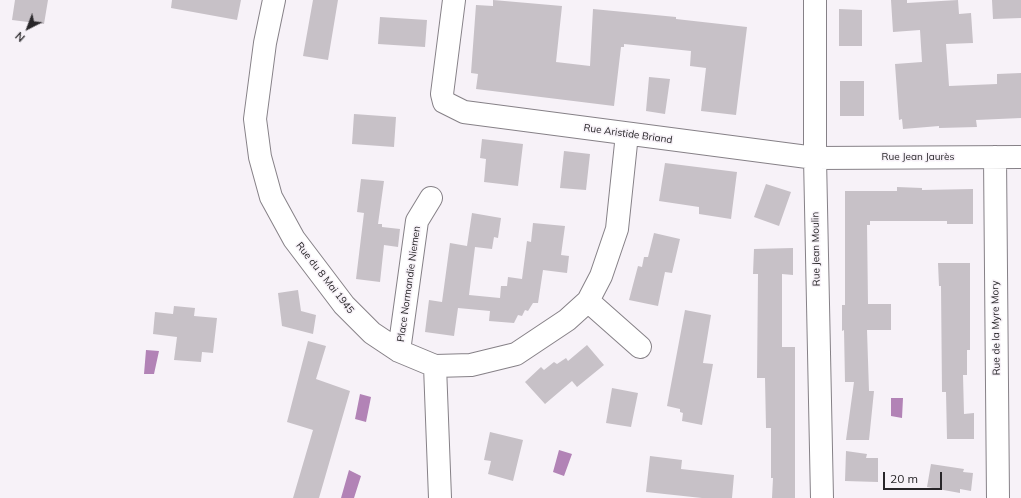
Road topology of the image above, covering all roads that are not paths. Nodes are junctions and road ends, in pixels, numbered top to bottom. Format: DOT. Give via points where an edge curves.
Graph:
graph roads {
  1 [pos="274,0"];
  2 [pos="454,0"];
  3 [pos="815,0"];
  4 [pos="627,134"];
  5 [pos="994,157"];
  6 [pos="1021,157"];
  7 [pos="815,158"];
  8 [pos="432,198"];
  9 [pos="588,301"];
  10 [pos="640,346"];
  11 [pos="399,351"];
  12 [pos="435,366"];
  13 [pos="440,498"];
  14 [pos="822,498"];
  15 [pos="998,498"];
  1 -- 11 [label="street, Rue du 8 Mai 1945" via="265,43 255,119 260,157 271,197 294,239 344,305 372,333"];
  2 -- 4 [label="street, Rue Aristide Briand" via="442,94 444,102 464,112"];
  3 -- 7 [label="street, Rue Jean Moulin"];
  4 -- 7 [label="street, Rue Aristide Briand"];
  4 -- 9 [label="street, Rue du 8 Mai 1945" via="617,229 601,276"];
  5 -- 6 [label="street, Rue Jean Jaurès"];
  5 -- 7 [label="street, Rue Jean Jaurès"];
  5 -- 15 [label="street, Rue de la Myre Mory"];
  7 -- 14 [label="street, Rue Jean Moulin"];
  8 -- 11 [label="street, Place Normandie Niemen" via="418,221"];
  9 -- 10 [label="street"];
  9 -- 12 [label="street, Rue du 8 Mai 1945" via="567,320 516,354 471,365"];
  11 -- 12 [label="street, Rue du 8 Mai 1945"];
  12 -- 13 [label="street"];
}
